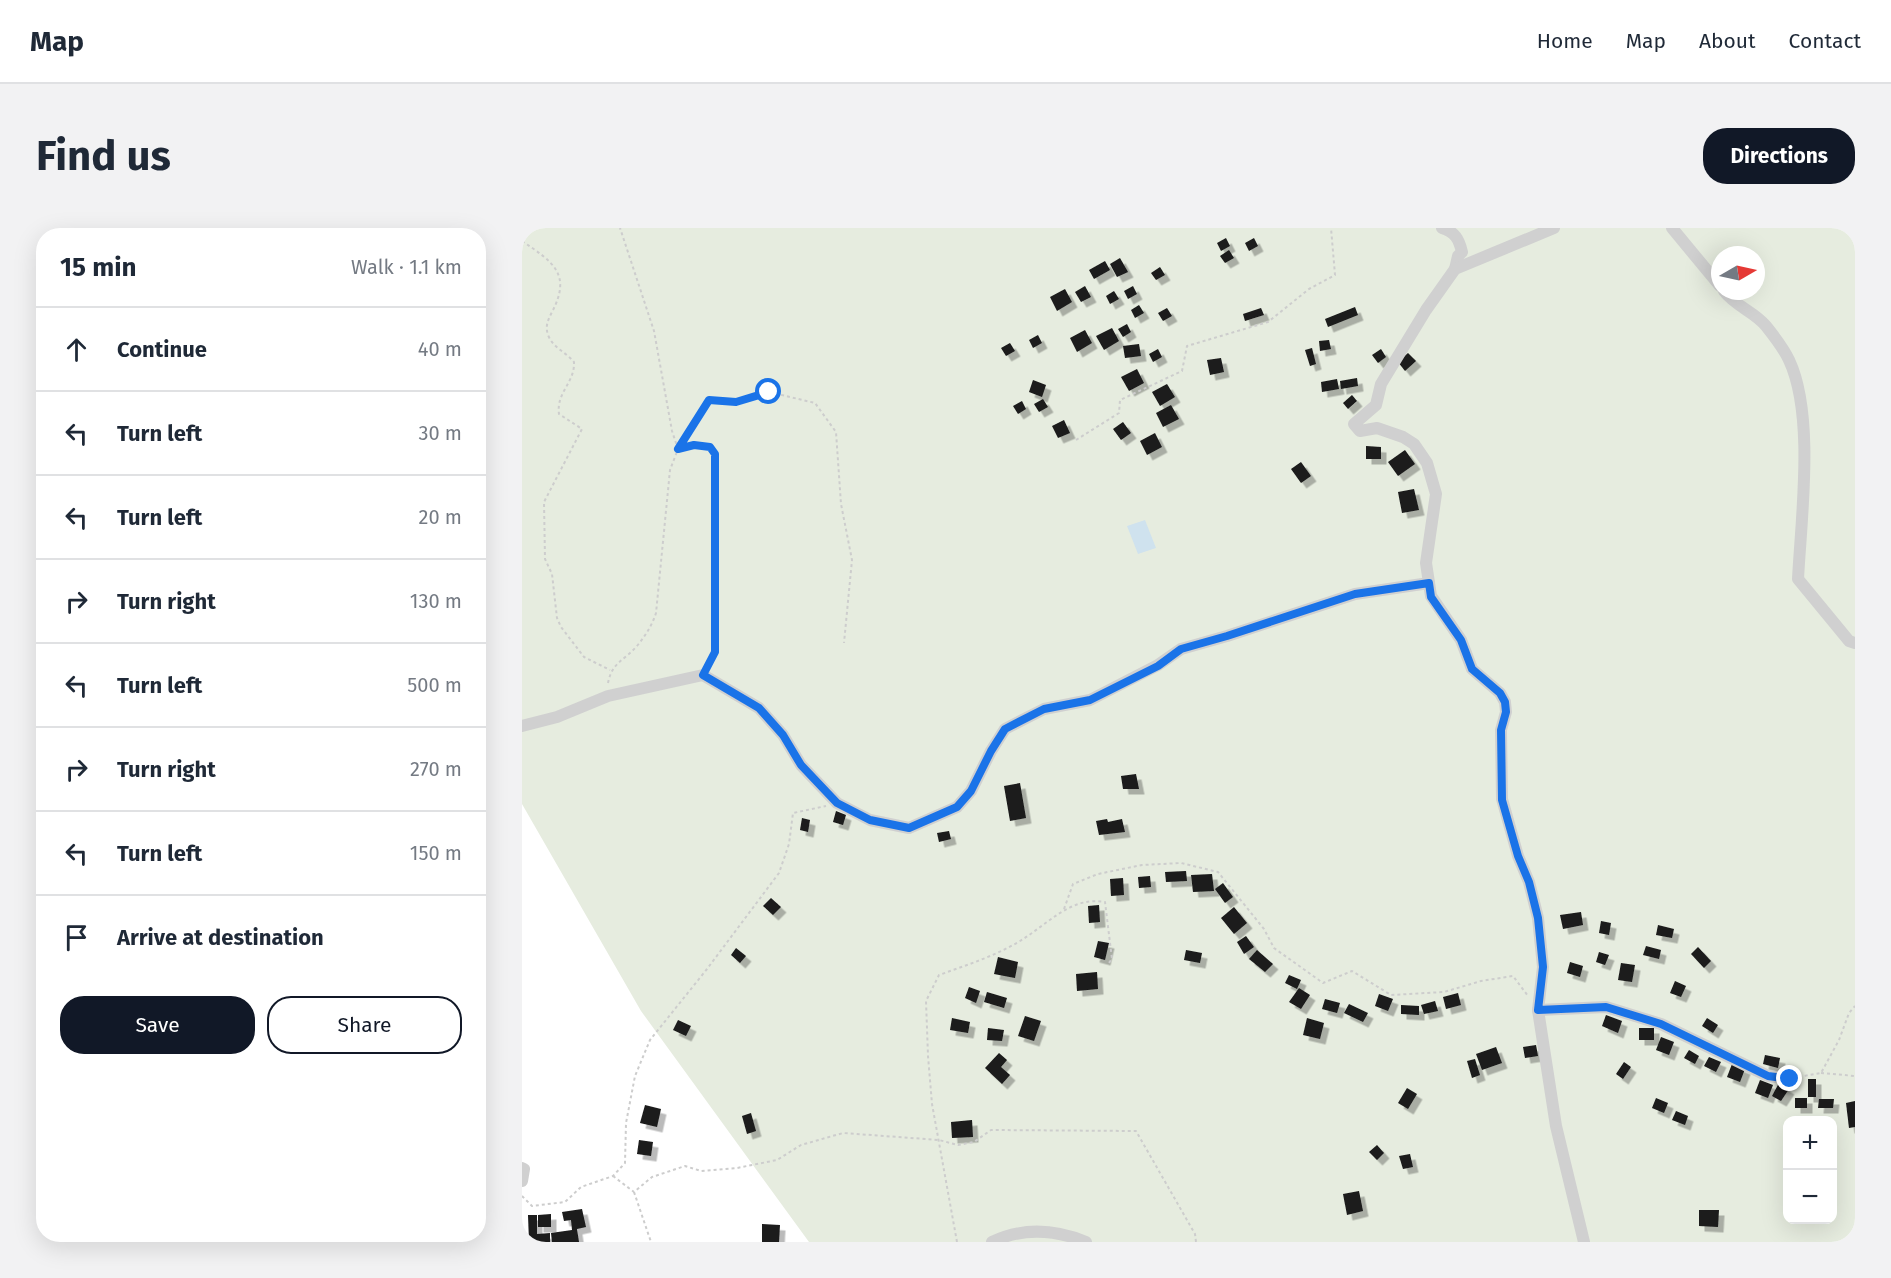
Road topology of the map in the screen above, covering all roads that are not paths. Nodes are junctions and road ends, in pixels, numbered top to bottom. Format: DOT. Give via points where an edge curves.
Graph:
graph roads {
  1 [pos="1442,228"];
  2 [pos="1554,228"];
  3 [pos="1672,228"];
  4 [pos="1455,269"];
  5 [pos="1711,275"];
  6 [pos="1731,300"];
  7 [pos="1429,583"];
  8 [pos="1855,643"];
  9 [pos="522,726"];
  10 [pos="1538,1010"];
  11 [pos="1775,1077"];
  12 [pos="522,1168"];
  13 [pos="522,1181"];
  14 [pos="992,1242"];
  15 [pos="1086,1242"];
  16 [pos="1584,1242"];
  1 -- 4 [label="street" via="1455,234 1460,245 1462,252"];
  2 -- 4 [label="street"];
  3 -- 5 [label="street"];
  4 -- 7 [label="street" via="1381,384 1376,405 1354,424 1360,431 1377,428 1402,437 1414,444 1426,463 1436,494 1426,563"];
  6 -- 8 [label="street" via="1765,324 1789,360 1802,402 1798,579 1849,641"];
  7 -- 9 [label="street" via="1355,594 1181,649 1158,666 1090,700 1044,709 1005,729 971,791 957,807 909,828 870,820 837,803 814,780 759,708 703,675 605,698"];
  7 -- 10 [label="street" via="1431,597 1461,640 1472,669 1505,702 1501,730 1502,800 1538,918 1543,967"];
  10 -- 11 [label="street" via="1606,1007 1661,1024"];
  10 -- 16 [label="street" via="1556,1126"];
  12 -- 13 [label="street"];
  14 -- 15 [label="street" via="1012,1232 1047,1231"];
}
